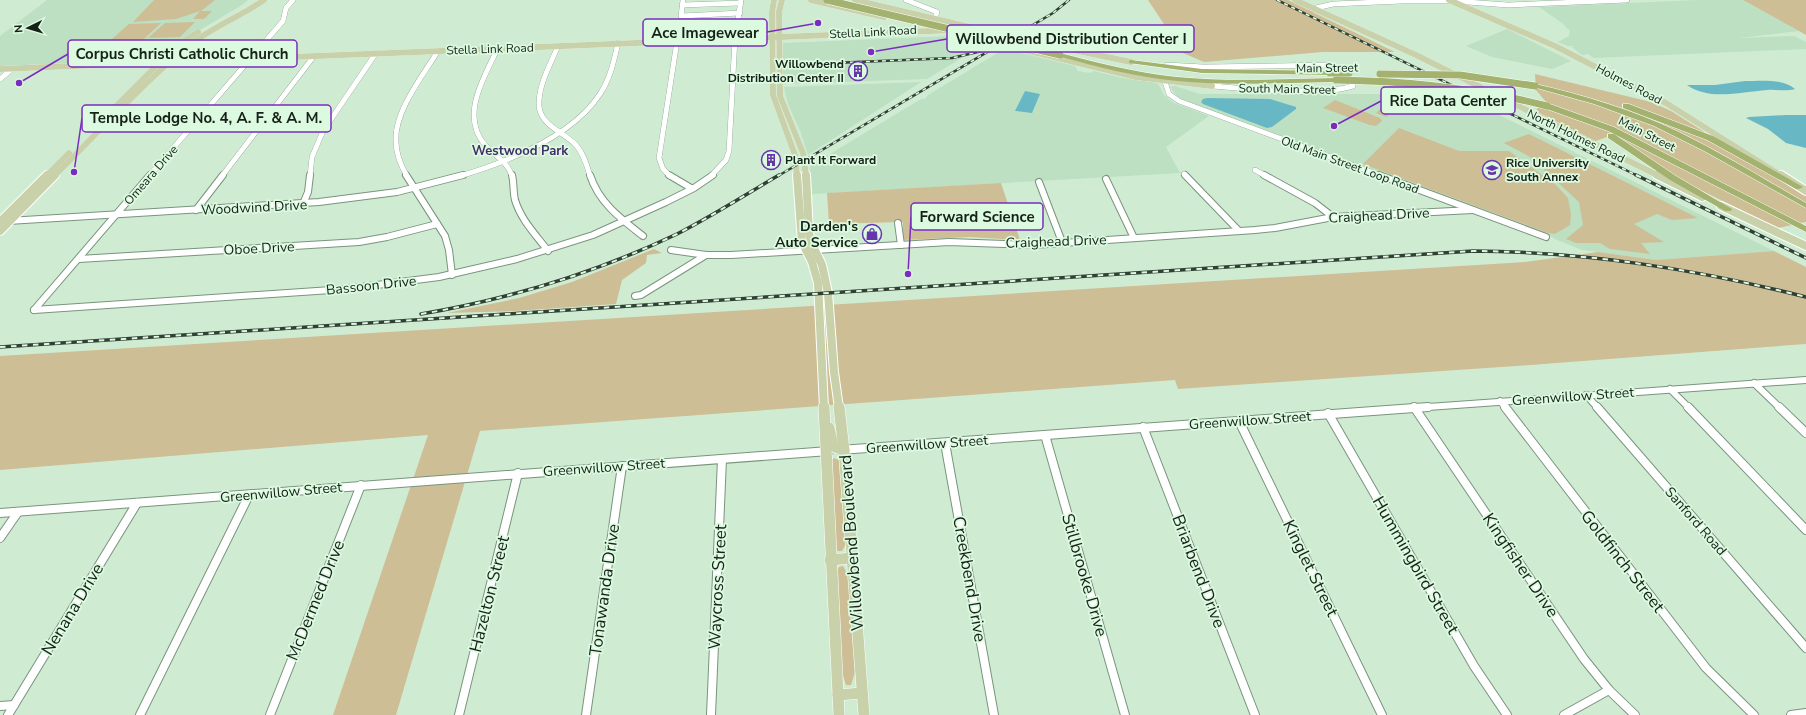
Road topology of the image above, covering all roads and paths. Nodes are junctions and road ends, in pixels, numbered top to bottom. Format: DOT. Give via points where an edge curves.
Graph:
graph roads {
  1 [pos="254,0"];
  2 [pos="264,0"];
  3 [pos="293,0"];
  4 [pos="774,0"];
  5 [pos="782,0"];
  6 [pos="810,0"];
  7 [pos="827,0"];
  8 [pos="842,0"];
  9 [pos="855,0"];
  10 [pos="906,0"];
  11 [pos="1295,0"];
  12 [pos="1627,0"];
  13 [pos="741,1"];
  14 [pos="1451,1"];
  15 [pos="683,3"];
  16 [pos="1312,8"];
  17 [pos="772,12"];
  18 [pos="779,12"];
  19 [pos="740,13"];
  20 [pos="935,18"];
  21 [pos="905,22"];
  22 [pos="205,28"];
  23 [pos="979,29"];
  24 [pos="213,30"];
  25 [pos="939,30"];
  26 [pos="905,31"];
  27 [pos="990,32"];
  28 [pos="958,34"];
  29 [pos="873,35"];
  30 [pos="771,39"];
  31 [pos="780,39"];
  32 [pos="982,40"];
  33 [pos="735,41"];
  34 [pos="677,43"];
  35 [pos="617,46"];
  36 [pos="557,48"];
  37 [pos="497,51"];
  38 [pos="436,53"];
  39 [pos="1061,54"];
  40 [pos="374,56"];
  41 [pos="312,58"];
  42 [pos="249,61"];
  43 [pos="1131,62"];
  44 [pos="161,65"];
  45 [pos="13,68"];
  46 [pos="0,69"];
  47 [pos="3,74"];
  48 [pos="1334,78"];
  49 [pos="0,79"];
  50 [pos="1165,82"];
  51 [pos="771,86"];
  52 [pos="779,86"];
  53 [pos="1212,86"];
  54 [pos="1546,89"];
  55 [pos="137,93"];
  56 [pos="127,94"];
  57 [pos="1556,109"];
  58 [pos="559,132"];
  59 [pos="86,144"];
  60 [pos="77,145"];
  61 [pos="803,154"];
  62 [pos="795,155"];
  63 [pos="503,161"];
  64 [pos="1255,170"];
  65 [pos="1184,174"];
  66 [pos="1106,179"];
  67 [pos="42,180"];
  68 [pos="52,180"];
  69 [pos="1039,182"];
  70 [pos="1799,187"];
  71 [pos="691,188"];
  72 [pos="414,190"];
  73 [pos="1806,191"];
  74 [pos="807,201"];
  75 [pos="1448,201"];
  76 [pos="799,202"];
  77 [pos="302,204"];
  78 [pos="1806,206"];
  79 [pos="1728,209"];
  80 [pos="196,210"];
  81 [pos="1472,210"];
  82 [pos="1441,211"];
  83 [pos="117,214"];
  84 [pos="1333,217"];
  85 [pos="10,221"];
  86 [pos="0,222"];
  87 [pos="626,222"];
  88 [pos="898,223"];
  89 [pos="437,224"];
  90 [pos="809,226"];
  91 [pos="800,227"];
  92 [pos="1806,229"];
  93 [pos="1773,230"];
  94 [pos="0,231"];
  95 [pos="1239,231"];
  96 [pos="643,236"];
  97 [pos="1546,237"];
  98 [pos="1134,238"];
  99 [pos="1806,240"];
  100 [pos="1062,242"];
  101 [pos="902,244"];
  102 [pos="1806,246"];
  103 [pos="671,250"];
  104 [pos="548,251"];
  105 [pos="811,251"];
  106 [pos="706,255"];
  107 [pos="79,259"];
  108 [pos="452,275"];
  109 [pos="635,296"];
  110 [pos="34,310"];
  111 [pos="834,372"];
  112 [pos="823,373"];
  113 [pos="1806,380"];
  114 [pos="1754,383"];
  115 [pos="1670,389"];
  116 [pos="1586,395"];
  117 [pos="1500,401"];
  118 [pos="1414,407"];
  119 [pos="824,413"];
  120 [pos="1328,414"];
  121 [pos="1239,421"];
  122 [pos="1144,428"];
  123 [pos="1806,433"];
  124 [pos="1045,435"];
  125 [pos="945,443"];
  126 [pos="844,450"];
  127 [pos="825,451"];
  128 [pos="722,459"];
  129 [pos="622,466"];
  130 [pos="518,473"];
  131 [pos="361,485"];
  132 [pos="249,495"];
  133 [pos="137,503"];
  134 [pos="18,512"];
  135 [pos="0,513"];
  136 [pos="1806,530"];
  137 [pos="0,538"];
  138 [pos="852,558"];
  139 [pos="830,560"];
  140 [pos="1806,648"];
  141 [pos="1609,690"];
  142 [pos="862,693"];
  143 [pos="838,695"];
  144 [pos="14,705"];
  145 [pos="0,706"];
  146 [pos="1806,713"];
  147 [pos="8,715"];
  148 [pos="140,715"];
  149 [pos="270,715"];
  150 [pos="459,715"];
  151 [pos="586,715"];
  152 [pos="711,715"];
  153 [pos="839,715"];
  154 [pos="864,715"];
  155 [pos="994,715"];
  156 [pos="1125,715"];
  157 [pos="1255,715"];
  158 [pos="1382,715"];
  159 [pos="1507,715"];
  160 [pos="1564,715"];
  161 [pos="1636,715"];
  162 [pos="1754,715"];
  163 [pos="1791,715"];
  1 -- 22 [label="main road"];
  2 -- 24 [label="main road"];
  3 -- 42 [label="street, Omeara Drive" via="286,8 284,20"];
  4 -- 17 [label="main road, Willowbend Boulevard"];
  5 -- 18 [label="main road, Willowbend Boulevard"];
  6 -- 21 [label="main road, South Main Street"];
  7 -- 39 [label="highway, Main Street, bridge"];
  8 -- 39 [label="highway, Main Street"];
  9 -- 20 [label="main road, South Main Street"];
  10 -- 20 [label="street" via="937,12"];
  11 -- 16 [label="main road, North Holmes Road"];
  12 -- 14 [label="street" via="1508,5"];
  13 -- 15 [label="street"];
  13 -- 19 [label="street, Bassoon Drive"];
  14 -- 16 [label="street" via="1341,4"];
  14 -- 70 [label="main road, Holmes Road" via="1555,46 1666,103"];
  15 -- 19 [label="street" via="681,16"];
  16 -- 79 [label="main road, North Holmes Road" via="1416,55"];
  17 -- 18 [label="main road"];
  17 -- 30 [label="main road, Willowbend Boulevard"];
  18 -- 31 [label="main road, Willowbend Boulevard"];
  19 -- 33 [label="street, Bassoon Drive"];
  20 -- 23 [label="main road, South Main Street"];
  21 -- 25 [label="main road, South Main Street"];
  21 -- 26 [label="main road" via="910,26"];
  22 -- 24 [label="main road"];
  22 -- 44 [label="main road" via="175,47"];
  23 -- 25 [label="main road, Stella Link Road"];
  23 -- 27 [label="main road, South Main Street"];
  24 -- 44 [label="main road"];
  25 -- 26 [label="main road, Stella Link Road"];
  25 -- 28 [label="main road, South Main Street"];
  26 -- 29 [label="main road, Stella Link Road"];
  27 -- 32 [label="main road"];
  27 -- 43 [label="main road, South Main Street"];
  28 -- 29 [label="main road, Stella Link Road"];
  28 -- 32 [label="main road, South Main Street"];
  29 -- 31 [label="main road, Stella Link Road"];
  30 -- 31 [label="main road, Stella Link Road"];
  30 -- 33 [label="main road, Stella Link Road"];
  30 -- 51 [label="main road, Willowbend Boulevard"];
  31 -- 52 [label="main road, Willowbend Boulevard"];
  32 -- 50 [label="main road, South Main Street" via="1109,72"];
  33 -- 34 [label="main road, Stella Link Road"];
  33 -- 71 [label="street, Bassoon Drive" via="728,157 715,173"];
  34 -- 35 [label="main road, Stella Link Road"];
  34 -- 71 [label="street" via="659,158 664,172"];
  35 -- 36 [label="main road, Stella Link Road"];
  35 -- 58 [label="street, Woodwind Drive" via="603,90 585,112"];
  36 -- 37 [label="main road, Stella Link Road"];
  36 -- 58 [label="street" via="539,101 539,110 543,118"];
  37 -- 38 [label="main road, Stella Link Road"];
  37 -- 63 [label="street" via="476,97 473,113 476,131 482,142"];
  38 -- 40 [label="main road, Stella Link Road"];
  38 -- 72 [label="street" via="403,112 397,128 397,151"];
  39 -- 48 [label="highway, Main Street" via="1138,73 1178,79 1234,82"];
  40 -- 41 [label="main road, Stella Link Road"];
  40 -- 77 [label="street" via="316,144 311,161 310,188"];
  41 -- 42 [label="main road, Stella Link Road"];
  41 -- 80 [label="street"];
  42 -- 44 [label="main road, Stella Link Road"];
  42 -- 83 [label="street, Omeara Drive"];
  43 -- 48 [label="highway" via="1202,71"];
  43 -- 53 [label="street, South Main Street" via="1204,67 1328,65 1346,72 1353,86 1335,90"];
  44 -- 45 [label="main road, Stella Link Road"];
  44 -- 47 [label="main road, Stella Link Road"];
  44 -- 55 [label="main road"];
  44 -- 56 [label="main road"];
  45 -- 46 [label="main road, Stella Link Road"];
  45 -- 47 [label="street"];
  47 -- 49 [label="street"];
  48 -- 53 [label="highway"];
  48 -- 54 [label="highway, Main Street, bridge" via="1377,74 1460,75"];
  48 -- 57 [label="highway, Main Street, bridge" via="1460,87"];
  50 -- 53 [label="main road, South Main Street"];
  50 -- 75 [label="street, Old Main Street Loop Road" via="1165,89 1169,94 1187,104"];
  51 -- 52 [label="main road"];
  51 -- 62 [label="main road, Willowbend Boulevard" via="775,105"];
  52 -- 61 [label="main road, Willowbend Boulevard" via="783,105"];
  54 -- 70 [label="highway" via="1614,103 1669,121 1729,148"];
  54 -- 78 [label="highway, Main Street" via="1608,107 1666,129"];
  55 -- 56 [label="main road"];
  55 -- 59 [label="main road"];
  56 -- 60 [label="main road"];
  57 -- 79 [label="highway" via="1616,138 1673,178"];
  57 -- 92 [label="highway, Main Street" via="1611,129"];
  58 -- 63 [label="street, Woodwind Drive"];
  58 -- 87 [label="street" via="583,154 598,193"];
  59 -- 60 [label="main road"];
  59 -- 68 [label="main road"];
  60 -- 67 [label="main road"];
  61 -- 62 [label="main road"];
  61 -- 74 [label="main road, Willowbend Boulevard"];
  62 -- 76 [label="main road, Willowbend Boulevard"];
  63 -- 72 [label="street, Woodwind Drive" via="469,175"];
  63 -- 104 [label="street" via="514,179 514,198 519,212"];
  64 -- 84 [label="street" via="1315,203"];
  65 -- 95 [label="street"];
  66 -- 98 [label="street"];
  67 -- 68 [label="main road"];
  67 -- 86 [label="main road"];
  68 -- 85 [label="main road"];
  69 -- 100 [label="street"];
  70 -- 73 [label="main road"];
  71 -- 87 [label="street, Bassoon Drive"];
  72 -- 77 [label="street, Woodwind Drive"];
  72 -- 89 [label="street"];
  74 -- 76 [label="main road"];
  74 -- 90 [label="main road, Willowbend Boulevard"];
  75 -- 81 [label="street, Old Main Street Loop Road"];
  75 -- 82 [label="street, Craighead Drive"];
  76 -- 91 [label="main road, Willowbend Boulevard"];
  77 -- 80 [label="street, Woodwind Drive"];
  79 -- 93 [label="main road"];
  80 -- 83 [label="street, Woodwind Drive"];
  81 -- 82 [label="street, Craighead Drive"];
  81 -- 97 [label="street, Old Main Street Loop Road"];
  82 -- 84 [label="street, Craighead Drive"];
  83 -- 85 [label="street, Woodwind Drive"];
  83 -- 107 [label="street, Omeara Drive"];
  84 -- 95 [label="street, Craighead Drive" via="1275,228"];
  85 -- 86 [label="street, Woodwind Drive"];
  85 -- 94 [label="main road"];
  87 -- 96 [label="street"];
  87 -- 104 [label="street, Bassoon Drive"];
  88 -- 101 [label="street"];
  89 -- 107 [label="street, Oboe Drive" via="359,242"];
  89 -- 108 [label="street" via="445,237"];
  90 -- 91 [label="main road"];
  90 -- 105 [label="main road, Willowbend Boulevard"];
  91 -- 105 [label="main road, Willowbend Boulevard" via="802,242"];
  93 -- 99 [label="main road"];
  93 -- 102 [label="main road"];
  95 -- 98 [label="street, Craighead Drive"];
  98 -- 100 [label="street, Craighead Drive"];
  100 -- 101 [label="street, Craighead Drive" via="1022,245 956,242"];
  101 -- 105 [label="street, Craighead Drive"];
  103 -- 106 [label="street, Craighead Drive"];
  104 -- 108 [label="street, Bassoon Drive"];
  105 -- 106 [label="street, Craighead Drive"];
  105 -- 111 [label="main road, Willowbend Boulevard" via="822,265 827,284"];
  105 -- 112 [label="main road, Willowbend Boulevard" via="818,283"];
  106 -- 109 [label="street" via="641,295"];
  107 -- 110 [label="street, Omeara Drive"];
  108 -- 110 [label="street, Bassoon Drive" via="360,288"];
  111 -- 112 [label="main road"];
  111 -- 126 [label="main road, Willowbend Boulevard"];
  112 -- 119 [label="main road, Willowbend Boulevard"];
  113 -- 114 [label="street, Greenwillow Street"];
  114 -- 115 [label="street, Greenwillow Street"];
  114 -- 123 [label="street"];
  115 -- 116 [label="street, Greenwillow Street"];
  115 -- 136 [label="street"];
  116 -- 117 [label="street, Greenwillow Street"];
  116 -- 140 [label="street, Sanford Road"];
  117 -- 118 [label="street, Greenwillow Street"];
  117 -- 162 [label="street, Goldfinch Street" via="1693,652"];
  118 -- 120 [label="street, Greenwillow Street"];
  118 -- 141 [label="street, Kingfisher Drive" via="1584,659"];
  119 -- 126 [label="main road" via="833,446"];
  119 -- 127 [label="main road, Willowbend Boulevard"];
  120 -- 121 [label="street, Greenwillow Street"];
  120 -- 159 [label="street, Hummingbird Street" via="1474,666"];
  121 -- 122 [label="street, Greenwillow Street"];
  121 -- 158 [label="street, Kinglet Street"];
  122 -- 124 [label="street, Greenwillow Street"];
  122 -- 157 [label="street, Briarbend Drive"];
  124 -- 125 [label="street, Greenwillow Street"];
  124 -- 156 [label="street, Stillbrooke Drive"];
  125 -- 126 [label="street, Greenwillow Street"];
  125 -- 155 [label="street, Creekbend Drive"];
  126 -- 127 [label="street, Greenwillow Street"];
  126 -- 138 [label="main road, Willowbend Boulevard"];
  127 -- 128 [label="street, Greenwillow Street"];
  127 -- 139 [label="main road, Willowbend Boulevard"];
  128 -- 129 [label="street, Greenwillow Street"];
  128 -- 152 [label="street, Waycross Street"];
  129 -- 130 [label="street, Greenwillow Street"];
  129 -- 151 [label="street, Tonawanda Drive"];
  130 -- 131 [label="street, Greenwillow Street"];
  130 -- 150 [label="street, Hazelton Street"];
  131 -- 132 [label="street, Greenwillow Street"];
  131 -- 149 [label="street, McDermed Drive"];
  132 -- 133 [label="street, Greenwillow Street"];
  132 -- 148 [label="street"];
  133 -- 134 [label="street, Greenwillow Street"];
  133 -- 144 [label="street, Nenana Drive"];
  134 -- 135 [label="street, Greenwillow Street"];
  134 -- 137 [label="street"];
  138 -- 139 [label="main road"];
  138 -- 142 [label="main road, Willowbend Boulevard"];
  139 -- 143 [label="main road, Willowbend Boulevard"];
  141 -- 160 [label="street"];
  141 -- 161 [label="street, Kingfisher Drive"];
  142 -- 143 [label="main road"];
  142 -- 154 [label="main road, Willowbend Boulevard"];
  143 -- 153 [label="main road, Willowbend Boulevard"];
  144 -- 145 [label="street"];
  144 -- 147 [label="street, Nenana Drive"];
  146 -- 163 [label="street"];
}
